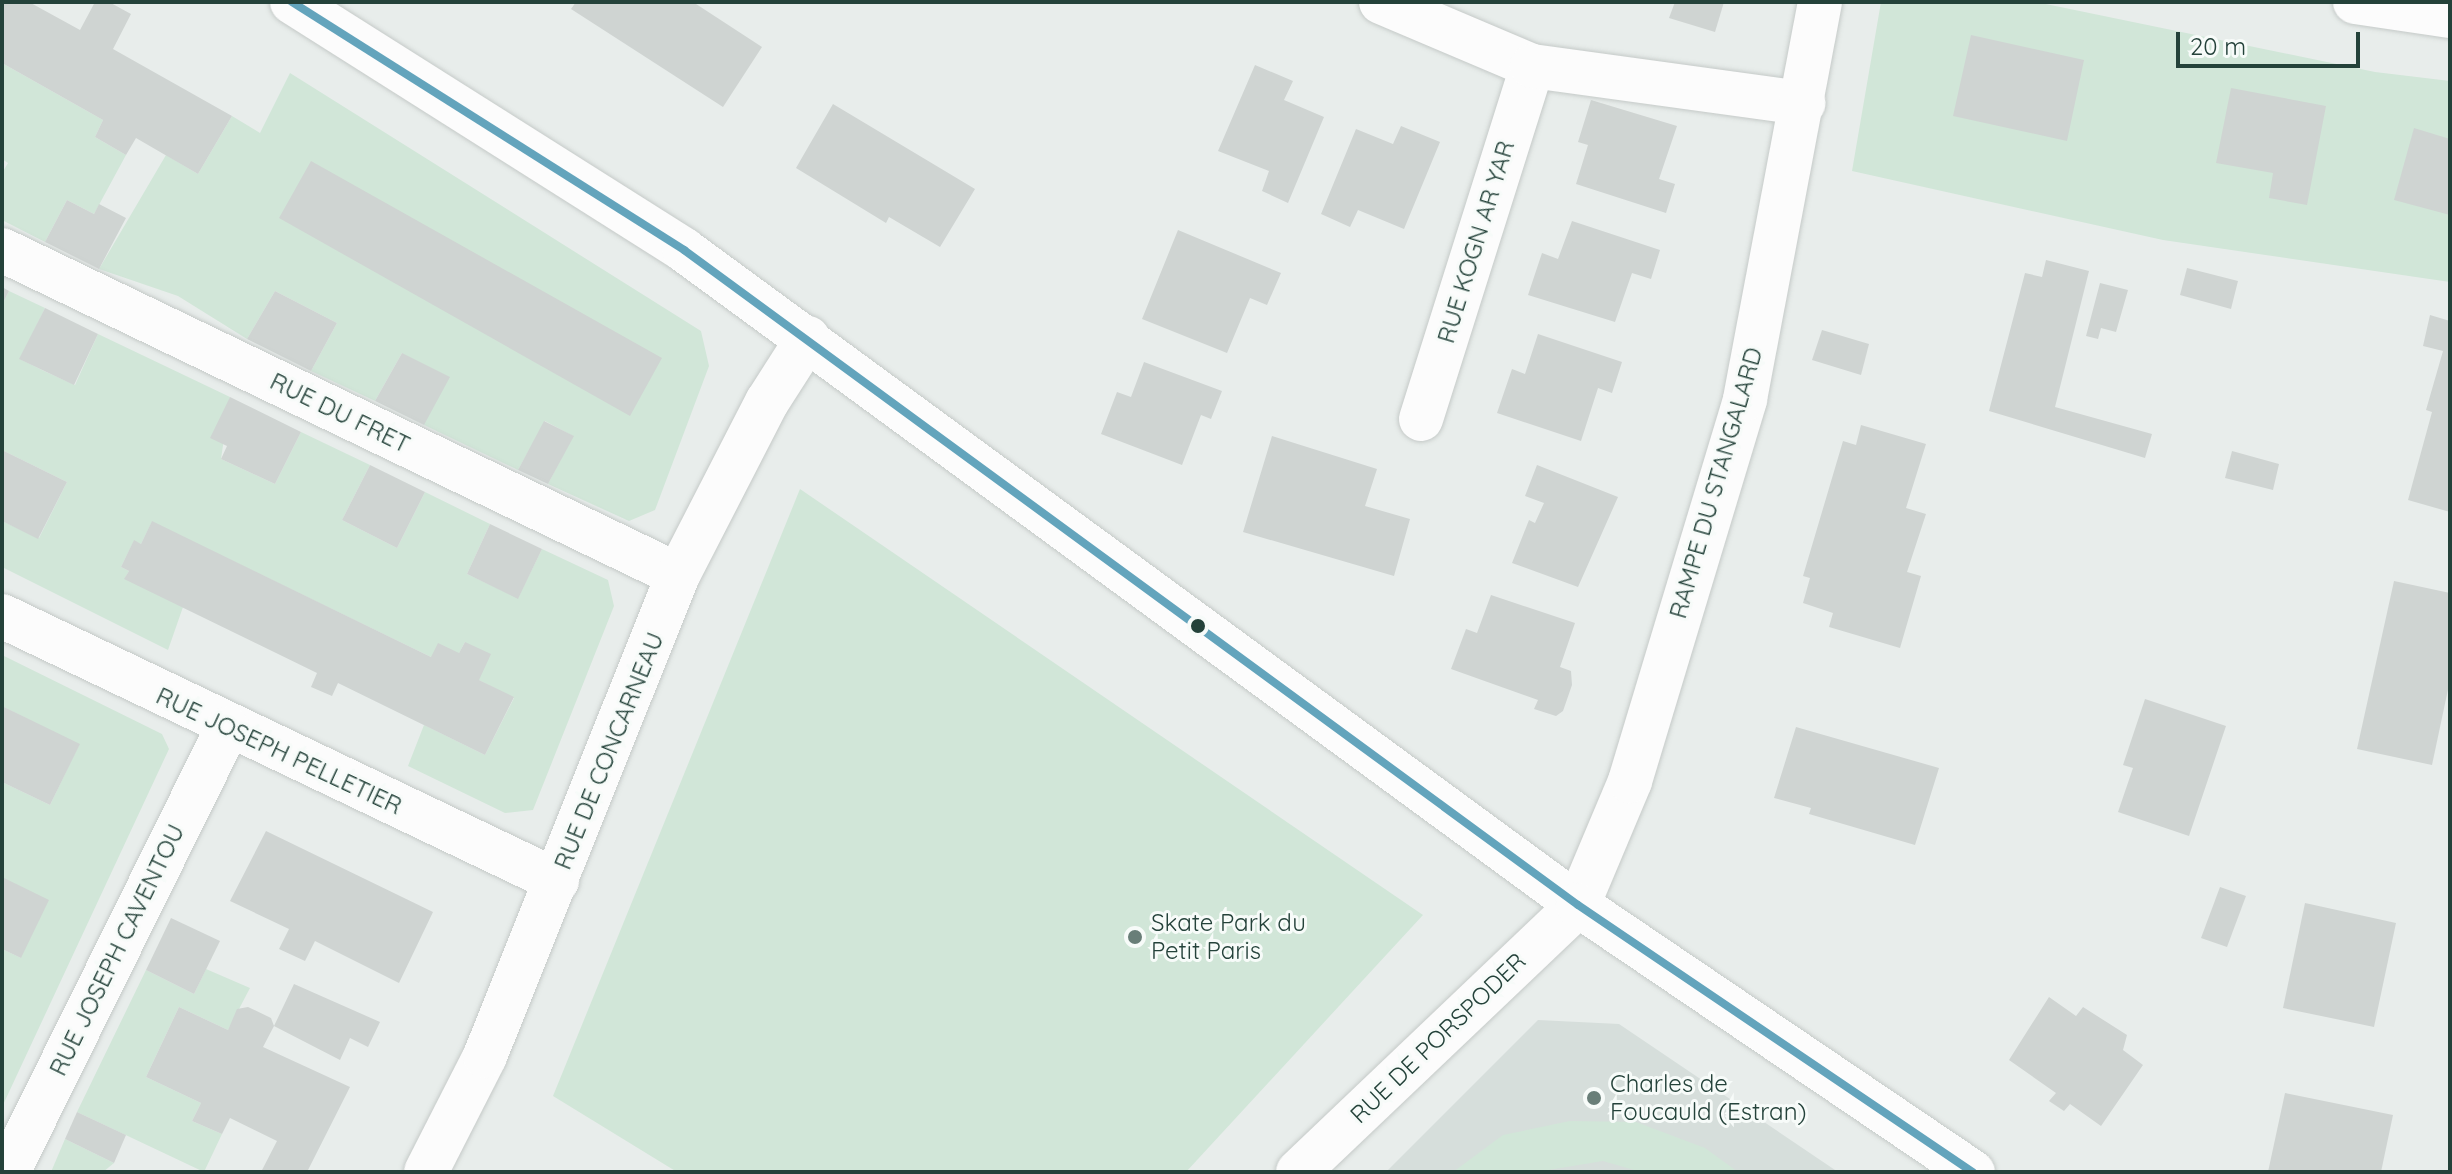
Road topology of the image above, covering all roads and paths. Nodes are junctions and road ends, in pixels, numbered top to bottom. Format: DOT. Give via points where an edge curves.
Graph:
graph roads {
  1 [pos="292,2"];
  2 [pos="1381,2"];
  3 [pos="1820,2"];
  4 [pos="2355,2"];
  5 [pos="2450,16"];
  6 [pos="1532,66"];
  7 [pos="1803,103"];
  8 [pos="2,250"];
  9 [pos="808,338"];
  10 [pos="1421,419"];
  11 [pos="678,575"];
  12 [pos="2,616"];
  13 [pos="227,728"];
  14 [pos="557,881"];
  15 [pos="1578,905"];
  16 [pos="8,1172"];
  17 [pos="426,1172"];
  18 [pos="1298,1172"];
  19 [pos="1973,1172"];
  1 -- 9 [label="street" via="651,228"];
  2 -- 6 [label="street"];
  3 -- 7 [label="street, RAMPE DU STANGALARD"];
  4 -- 5 [label="street"];
  6 -- 7 [label="street"];
  6 -- 10 [label="street, RUE KOGN AR YAR"];
  7 -- 15 [label="street, RAMPE DU STANGALARD" via="1745,399 1630,781"];
  8 -- 11 [label="street, RUE DU FRET"];
  9 -- 11 [label="street, RUE DE CONCARNEAU" via="767,402"];
  9 -- 15 [label="street" via="902,414"];
  11 -- 14 [label="street, RUE DE CONCARNEAU"];
  12 -- 13 [label="street, RUE JOSEPH PELLETIER"];
  13 -- 14 [label="street, RUE JOSEPH PELLETIER"];
  13 -- 16 [label="street, RUE JOSEPH CAVENTOU"];
  14 -- 17 [label="street, RUE DE CONCARNEAU" via="485,1056"];
  15 -- 18 [label="street, RUE DE PORSPODER"];
  15 -- 19 [label="street"];
}
